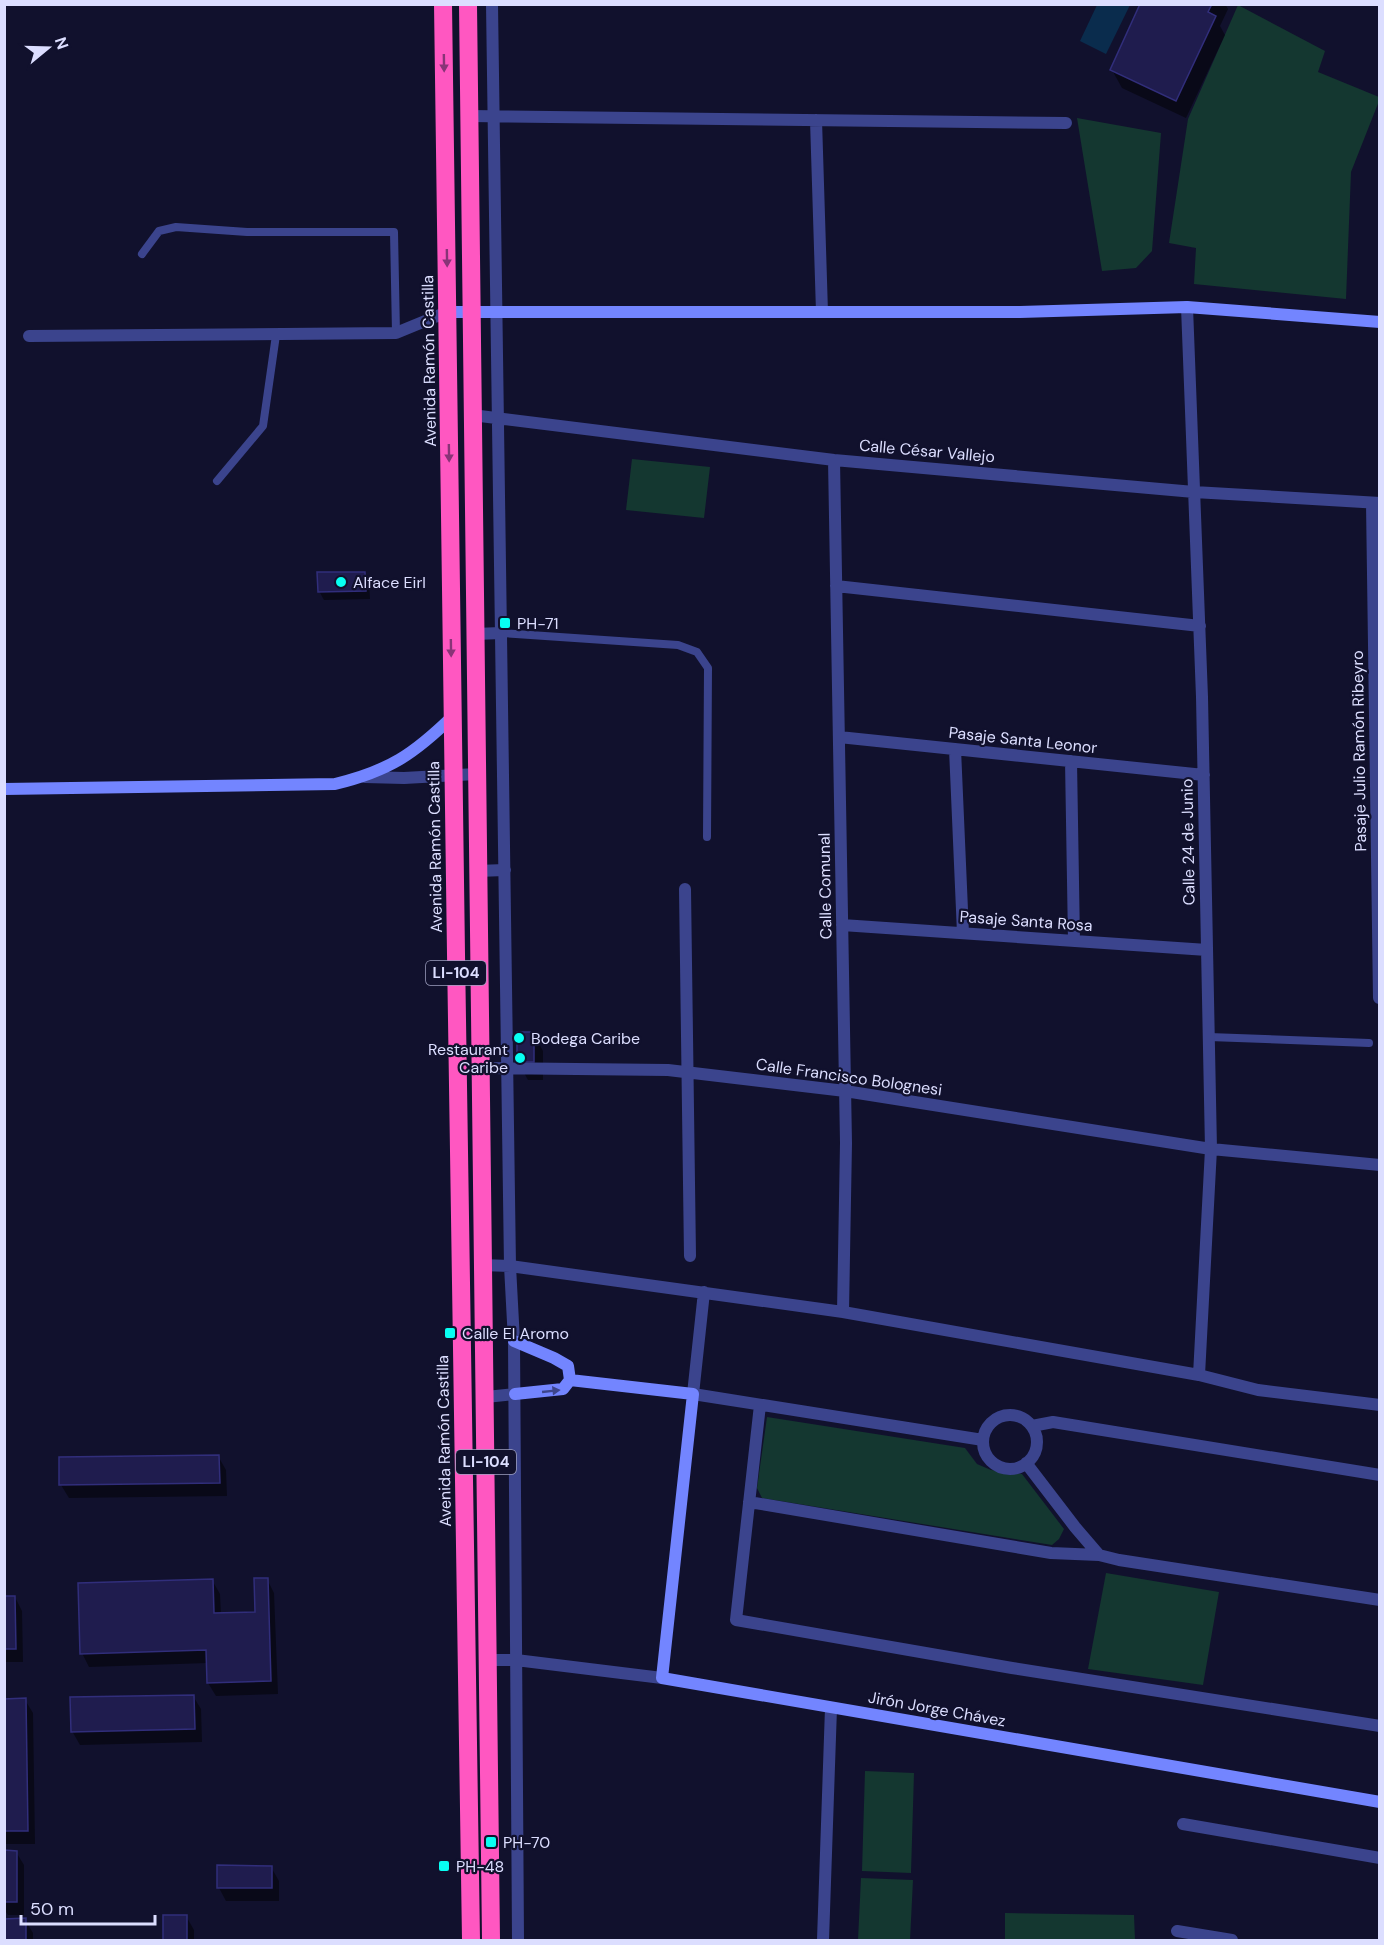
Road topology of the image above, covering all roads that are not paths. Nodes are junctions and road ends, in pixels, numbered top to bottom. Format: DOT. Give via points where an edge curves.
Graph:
graph roads {
  1 [pos="443,4"];
  2 [pos="468,4"];
  3 [pos="492,4"];
  4 [pos="469,116"];
  5 [pos="493,116"];
  6 [pos="816,120"];
  7 [pos="1066,123"];
  8 [pos="142,254"];
  9 [pos="1187,307"];
  10 [pos="447,312"];
  11 [pos="471,312"];
  12 [pos="496,312"];
  13 [pos="822,312"];
  14 [pos="1380,322"];
  15 [pos="396,333"];
  16 [pos="276,335"];
  17 [pos="29,336"];
  18 [pos="472,415"];
  19 [pos="498,418"];
  20 [pos="834,460"];
  21 [pos="217,481"];
  22 [pos="1194,492"];
  23 [pos="1376,503"];
  24 [pos="837,586"];
  25 [pos="1200,626"];
  26 [pos="501,633"];
  27 [pos="475,634"];
  28 [pos="453,716"];
  29 [pos="839,737"];
  30 [pos="955,749"];
  31 [pos="1071,761"];
  32 [pos="476,774"];
  33 [pos="453,775"];
  34 [pos="1204,775"];
  35 [pos="365,777"];
  36 [pos="4,789"];
  37 [pos="707,837"];
  38 [pos="505,870"];
  39 [pos="477,871"];
  40 [pos="685,889"];
  41 [pos="842,925"];
  42 [pos="963,933"];
  43 [pos="1074,941"];
  44 [pos="1207,950"];
  45 [pos="1379,998"];
  46 [pos="1209,1037"];
  47 [pos="1369,1043"];
  48 [pos="480,1068"];
  49 [pos="507,1068"];
  50 [pos="687,1072"];
  51 [pos="845,1091"];
  52 [pos="1210,1149"];
  53 [pos="1380,1165"];
  54 [pos="690,1256"];
  55 [pos="482,1265"];
  56 [pos="510,1266"];
  57 [pos="704,1293"];
  58 [pos="843,1311"];
  59 [pos="514,1341"];
  60 [pos="1199,1375"];
  61 [pos="570,1380"];
  62 [pos="515,1394"];
  63 [pos="693,1395"];
  64 [pos="486,1397"];
  65 [pos="760,1405"];
  66 [pos="1380,1405"];
  67 [pos="1032,1426"];
  68 [pos="983,1440"];
  69 [pos="1026,1463"];
  70 [pos="1380,1474"];
  71 [pos="749,1502"];
  72 [pos="1100,1555"];
  73 [pos="1380,1600"];
  74 [pos="488,1659"];
  75 [pos="516,1660"];
  76 [pos="662,1678"];
  77 [pos="831,1708"];
  78 [pos="1380,1726"];
  79 [pos="1380,1802"];
  80 [pos="1183,1824"];
  81 [pos="1380,1858"];
  82 [pos="1177,1931"];
  83 [pos="471,1941"];
  84 [pos="491,1941"];
  85 [pos="518,1941"];
  86 [pos="823,1941"];
  87 [pos="1232,1941"];
  1 -- 10 [label="highway, Avenida Ramón Castilla / LI-104, one-way"];
  2 -- 4 [label="highway, LI-104"];
  3 -- 5 [label="street"];
  4 -- 5 [label="street"];
  4 -- 11 [label="highway, LI-104"];
  5 -- 6 [label="street"];
  5 -- 12 [label="street"];
  6 -- 7 [label="street"];
  6 -- 13 [label="street"];
  8 -- 15 [label="lane" via="159,231 176,227 247,232 394,232"];
  9 -- 13 [label="street"];
  9 -- 14 [label="street"];
  9 -- 22 [label="street, Calle 24 de Junio"];
  10 -- 11 [label="street"];
  10 -- 15 [label="street"];
  10 -- 28 [label="highway, Avenida Ramón Castilla / LI-104, one-way"];
  11 -- 12 [label="street"];
  11 -- 18 [label="highway, LI-104"];
  12 -- 13 [label="street"];
  12 -- 19 [label="street"];
  15 -- 16 [label="street"];
  16 -- 17 [label="street"];
  16 -- 21 [label="lane" via="263,426"];
  18 -- 19 [label="street, Calle César Vallejo"];
  18 -- 27 [label="highway, LI-104"];
  19 -- 20 [label="street, Calle César Vallejo"];
  19 -- 26 [label="street"];
  20 -- 22 [label="street, Calle César Vallejo"];
  20 -- 24 [label="street, Calle Comunal"];
  22 -- 23 [label="street, Calle César Vallejo"];
  22 -- 25 [label="street, Calle 24 de Junio"];
  23 -- 45 [label="street, Pasaje Julio Ramón Ribeyro"];
  24 -- 25 [label="street"];
  24 -- 29 [label="street, Calle Comunal"];
  25 -- 34 [label="street, Calle 24 de Junio"];
  26 -- 27 [label="street"];
  26 -- 37 [label="lane" via="678,645 697,652 708,668"];
  26 -- 38 [label="street"];
  27 -- 32 [label="highway, LI-104"];
  28 -- 33 [label="highway, Avenida Ramón Castilla / LI-104"];
  28 -- 35 [label="street" via="404,758"];
  29 -- 30 [label="street, Pasaje Santa Leonor"];
  29 -- 41 [label="street, Calle Comunal"];
  30 -- 31 [label="street, Pasaje Santa Leonor"];
  30 -- 42 [label="street"];
  31 -- 34 [label="street, Pasaje Santa Leonor"];
  31 -- 43 [label="street"];
  32 -- 33 [label="street"];
  32 -- 39 [label="highway, LI-104"];
  33 -- 35 [label="street"];
  33 -- 83 [label="highway, Avenida Ramón Castilla / LI-104"];
  34 -- 44 [label="street, Calle 24 de Junio"];
  35 -- 36 [label="street" via="335,784"];
  38 -- 39 [label="street"];
  38 -- 49 [label="street"];
  39 -- 48 [label="highway, LI-104"];
  40 -- 50 [label="street"];
  41 -- 42 [label="street, Pasaje Santa Rosa"];
  41 -- 51 [label="street, Calle Comunal"];
  42 -- 43 [label="street, Pasaje Santa Rosa"];
  43 -- 44 [label="street, Pasaje Santa Rosa"];
  44 -- 46 [label="street, Calle 24 de Junio"];
  46 -- 47 [label="lane"];
  46 -- 52 [label="street, Calle 24 de Junio"];
  48 -- 49 [label="street, Calle Francisco Bolognesi"];
  48 -- 55 [label="highway, LI-104"];
  49 -- 50 [label="street, Calle Francisco Bolognesi"];
  49 -- 56 [label="street"];
  50 -- 51 [label="street, Calle Francisco Bolognesi"];
  50 -- 54 [label="street"];
  51 -- 52 [label="street, Calle Francisco Bolognesi"];
  51 -- 58 [label="street, Calle Comunal"];
  52 -- 53 [label="street, Calle Francisco Bolognesi"];
  52 -- 60 [label="street, Calle 24 de Junio"];
  55 -- 56 [label="street"];
  55 -- 64 [label="highway, LI-104"];
  56 -- 57 [label="street"];
  56 -- 59 [label="street"];
  57 -- 58 [label="street"];
  57 -- 63 [label="street"];
  58 -- 60 [label="street"];
  59 -- 61 [label="street" via="568,1366"];
  59 -- 62 [label="street"];
  60 -- 66 [label="street" via="1258,1390"];
  62 -- 61 [label="street, one-way" via="563,1389"];
  61 -- 63 [label="street"];
  62 -- 64 [label="street"];
  62 -- 75 [label="street"];
  63 -- 65 [label="street"];
  63 -- 76 [label="street"];
  64 -- 74 [label="highway, LI-104"];
  65 -- 68 [label="street"];
  65 -- 71 [label="street"];
  67 -- 68 [label="street" via="1019,1416 1002,1416 989,1425"];
  67 -- 69 [label="street" via="1036,1450"];
  67 -- 70 [label="street" via="1053,1422"];
  68 -- 69 [label="street" via="988,1457 1001,1467"];
  69 -- 72 [label="street"];
  71 -- 72 [label="street" via="1051,1553"];
  71 -- 78 [label="street" via="736,1620"];
  72 -- 73 [label="street"];
  74 -- 75 [label="street, Jirón Jorge Chávez"];
  74 -- 84 [label="highway, LI-104"];
  75 -- 76 [label="street, Jirón Jorge Chávez"];
  75 -- 85 [label="street"];
  76 -- 77 [label="street, Jirón Jorge Chávez"];
  77 -- 79 [label="street, Jirón Jorge Chávez"];
  77 -- 86 [label="street"];
  80 -- 81 [label="street"];
  82 -- 87 [label="street"];
}
